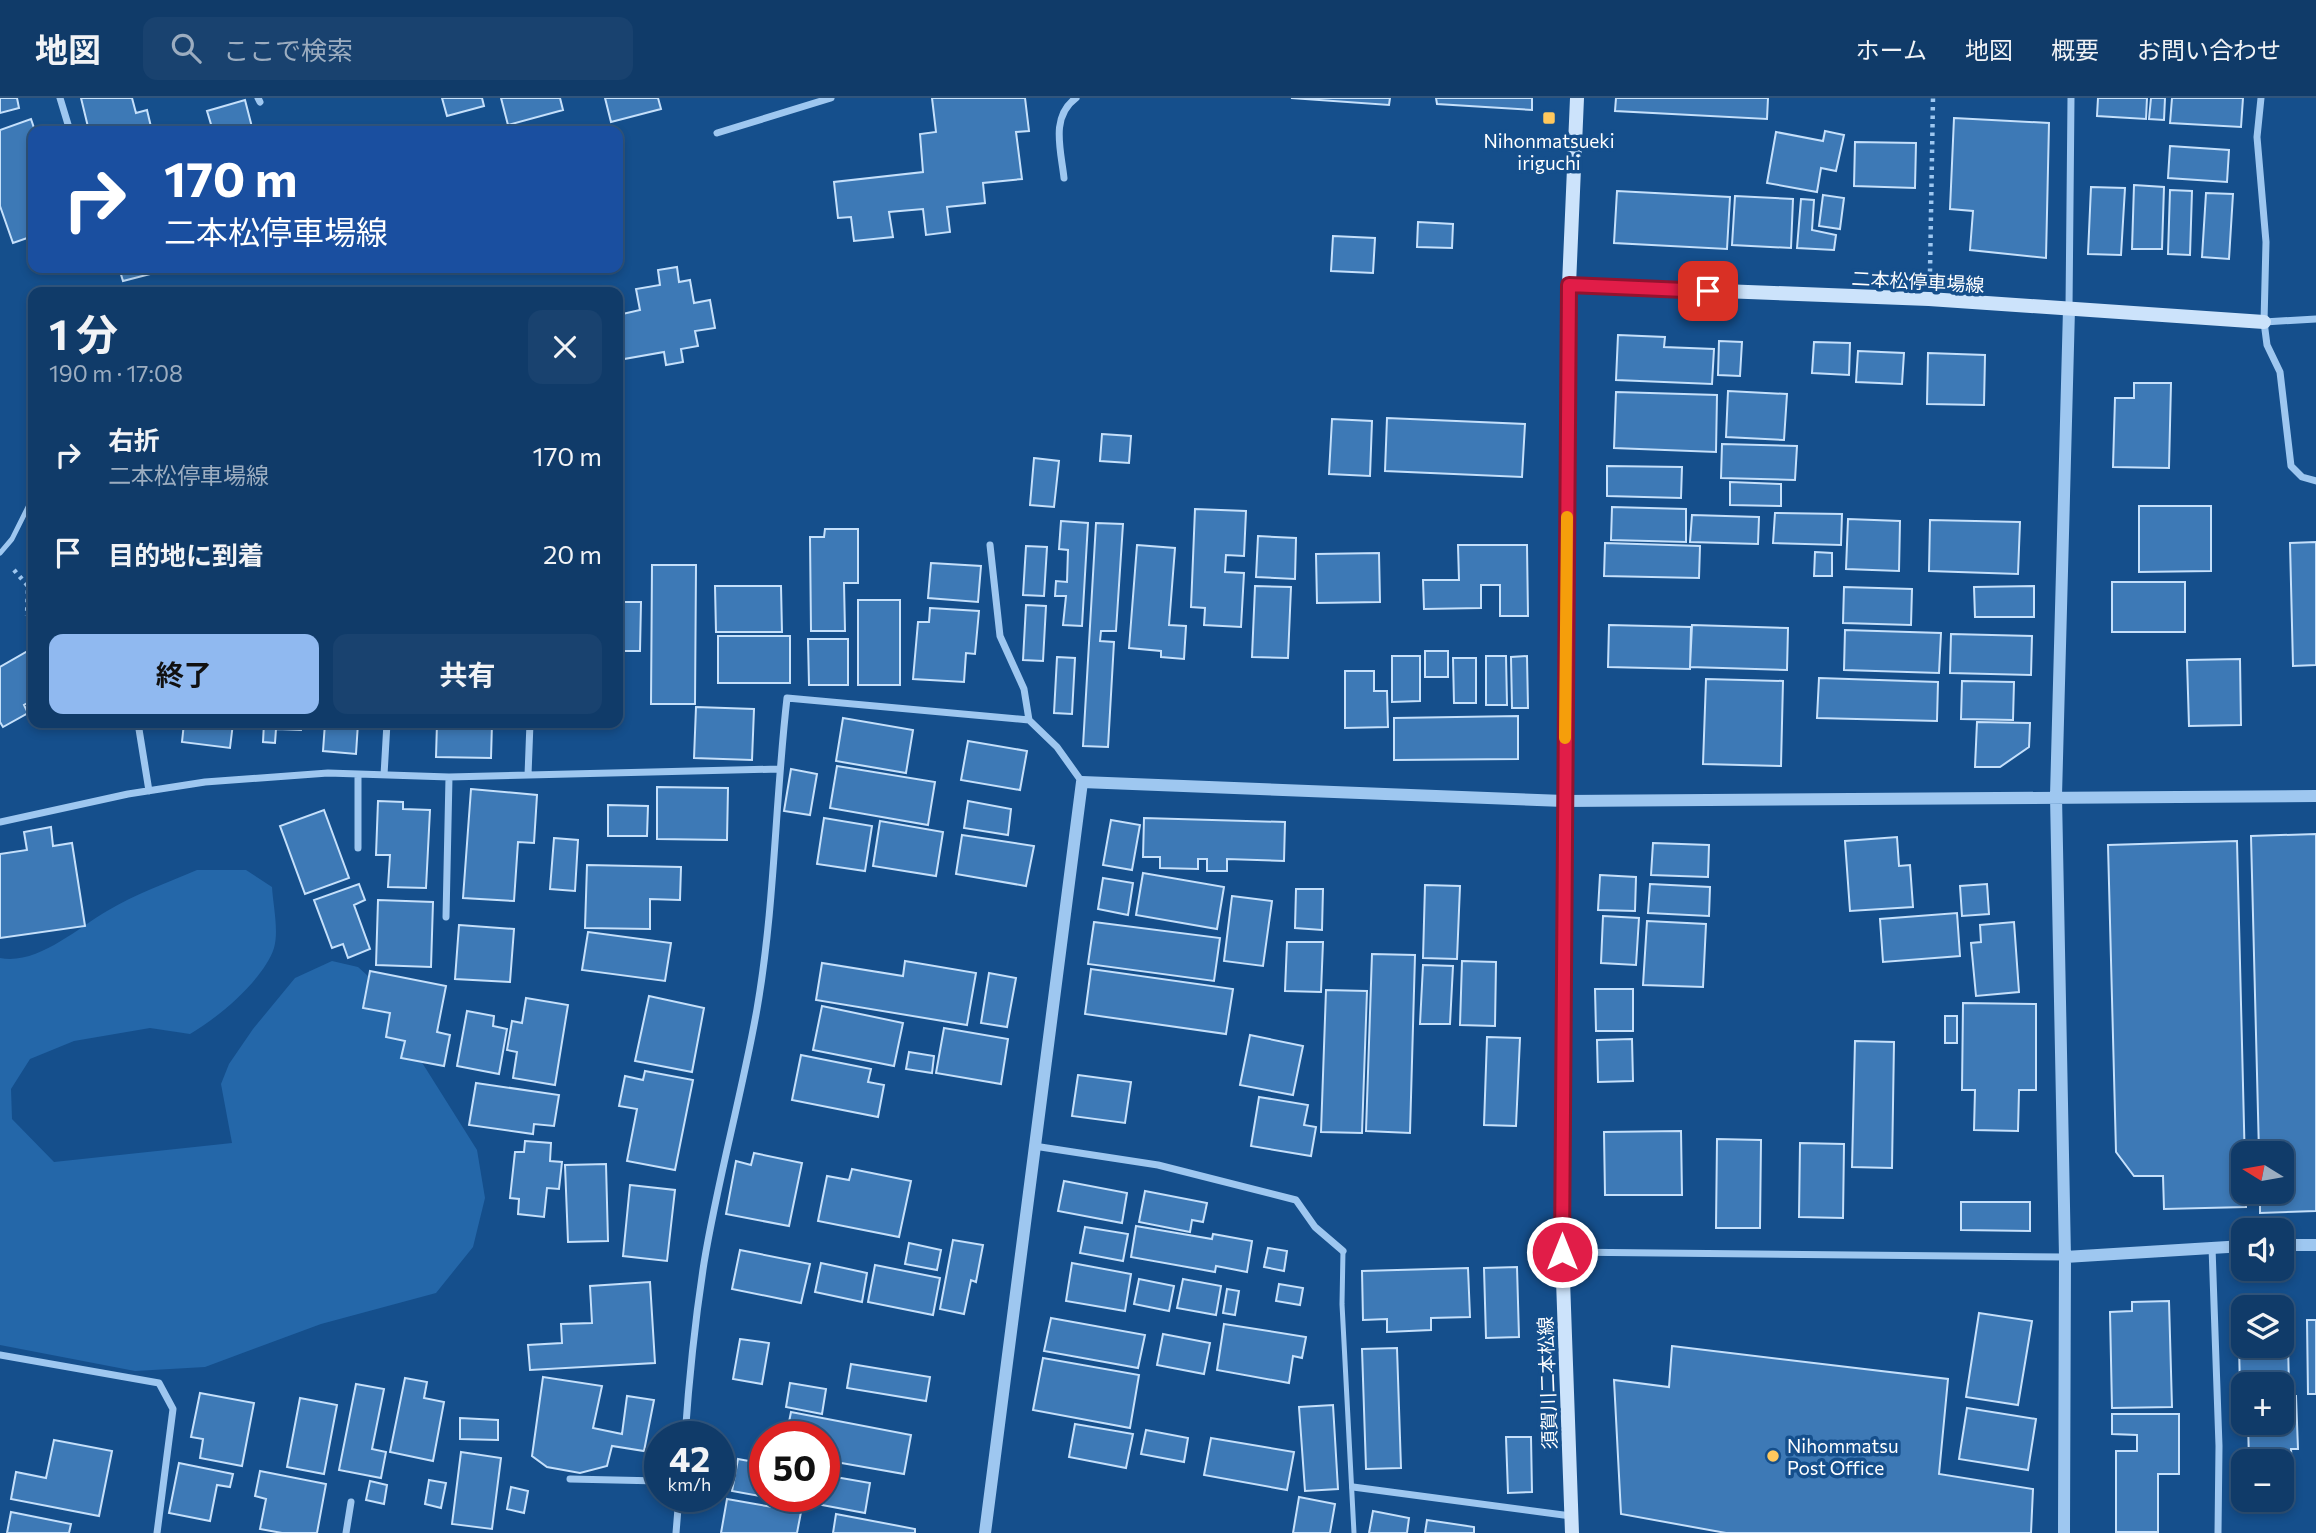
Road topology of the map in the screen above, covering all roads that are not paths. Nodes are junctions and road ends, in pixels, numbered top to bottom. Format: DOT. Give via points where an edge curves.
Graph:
graph roads {
  1 [pos="60,98"];
  2 [pos="831,98"];
  3 [pos="1076,98"];
  4 [pos="1577,98"];
  5 [pos="2071,98"];
  6 [pos="2261,98"];
  7 [pos="68,126"];
  8 [pos="717,133"];
  9 [pos="1064,178"];
  10 [pos="1569,285"];
  11 [pos="2069,309"];
  12 [pos="2316,319"];
  13 [pos="2264,322"];
  14 [pos="2316,481"];
  15 [pos="28,507"];
  16 [pos="990,545"];
  17 [pos="0,553"];
  18 [pos="1028,720"];
  19 [pos="139,728"];
  20 [pos="387,728"];
  21 [pos="530,728"];
  22 [pos="779,769"];
  23 [pos="358,774"];
  24 [pos="384,775"];
  25 [pos="528,775"];
  26 [pos="449,777"];
  27 [pos="1082,782"];
  28 [pos="149,791"];
  29 [pos="2056,796"];
  30 [pos="2316,796"];
  31 [pos="1564,801"];
  32 [pos="0,822"];
  33 [pos="358,848"];
  34 [pos="446,917"];
  35 [pos="1034,1146"];
  36 [pos="2294,1245"];
  37 [pos="2316,1245"];
  38 [pos="2212,1246"];
  39 [pos="2231,1246"];
  40 [pos="1343,1251"];
  41 [pos="1562,1252"];
  42 [pos="2065,1257"];
  43 [pos="0,1355"];
  44 [pos="686,1421"];
  45 [pos="570,1479"];
  46 [pos="644,1481"];
  47 [pos="1353,1487"];
  48 [pos="351,1502"];
  49 [pos="678,1512"];
  50 [pos="1571,1516"];
  51 [pos="158,1533"];
  52 [pos="346,1533"];
  53 [pos="676,1533"];
  54 [pos="985,1533"];
  55 [pos="1354,1533"];
  56 [pos="1572,1533"];
  57 [pos="2064,1533"];
  58 [pos="2218,1533"];
  1 -- 7 [label="street"];
  2 -- 8 [label="street"];
  3 -- 9 [label="street" via="1064,107 1058,128"];
  4 -- 10 [label="main road, 須賀川二本松線"];
  5 -- 11 [label="street"];
  6 -- 13 [label="street" via="2257,137 2266,242"];
  10 -- 11 [label="main road, 二本松停車場線"];
  10 -- 31 [label="main road, 須賀川二本松線"];
  11 -- 13 [label="main road, 二本松停車場線"];
  11 -- 29 [label="street"];
  12 -- 13 [label="street"];
  13 -- 14 [label="street" via="2267,345 2280,372 2291,466 2302,477"];
  15 -- 17 [label="lane"];
  16 -- 18 [label="street" via="1000,636 1024,689"];
  18 -- 22 [label="street" via="787,698"];
  18 -- 27 [label="street" via="1058,747"];
  19 -- 28 [label="street"];
  20 -- 24 [label="street"];
  21 -- 25 [label="street"];
  22 -- 25 [label="street"];
  22 -- 44 [label="street" via="770,922 757,1010 704,1262"];
  23 -- 24 [label="street"];
  23 -- 28 [label="street" via="205,782"];
  23 -- 33 [label="street"];
  24 -- 26 [label="street"];
  25 -- 26 [label="street"];
  26 -- 34 [label="street"];
  27 -- 31 [label="street"];
  27 -- 35 [label="street"];
  28 -- 32 [label="street"];
  29 -- 30 [label="street"];
  29 -- 31 [label="street"];
  29 -- 42 [label="street"];
  31 -- 41 [label="main road, 須賀川二本松線"];
  35 -- 40 [label="street" via="1158,1165 1296,1200 1315,1227"];
  35 -- 54 [label="street"];
  36 -- 37 [label="street"];
  38 -- 39 [label="street"];
  38 -- 42 [label="street"];
  38 -- 58 [label="street"];
  40 -- 47 [label="lane"];
  41 -- 42 [label="street"];
  41 -- 50 [label="main road, 須賀川二本松線"];
  42 -- 57 [label="street"];
  43 -- 51 [label="street" via="159,1383 173,1409"];
  45 -- 46 [label="street"];
  47 -- 50 [label="street"];
  47 -- 55 [label="lane"];
  48 -- 52 [label="street"];
  49 -- 53 [label="street"];
  50 -- 56 [label="main road, 須賀川二本松線"];
}
